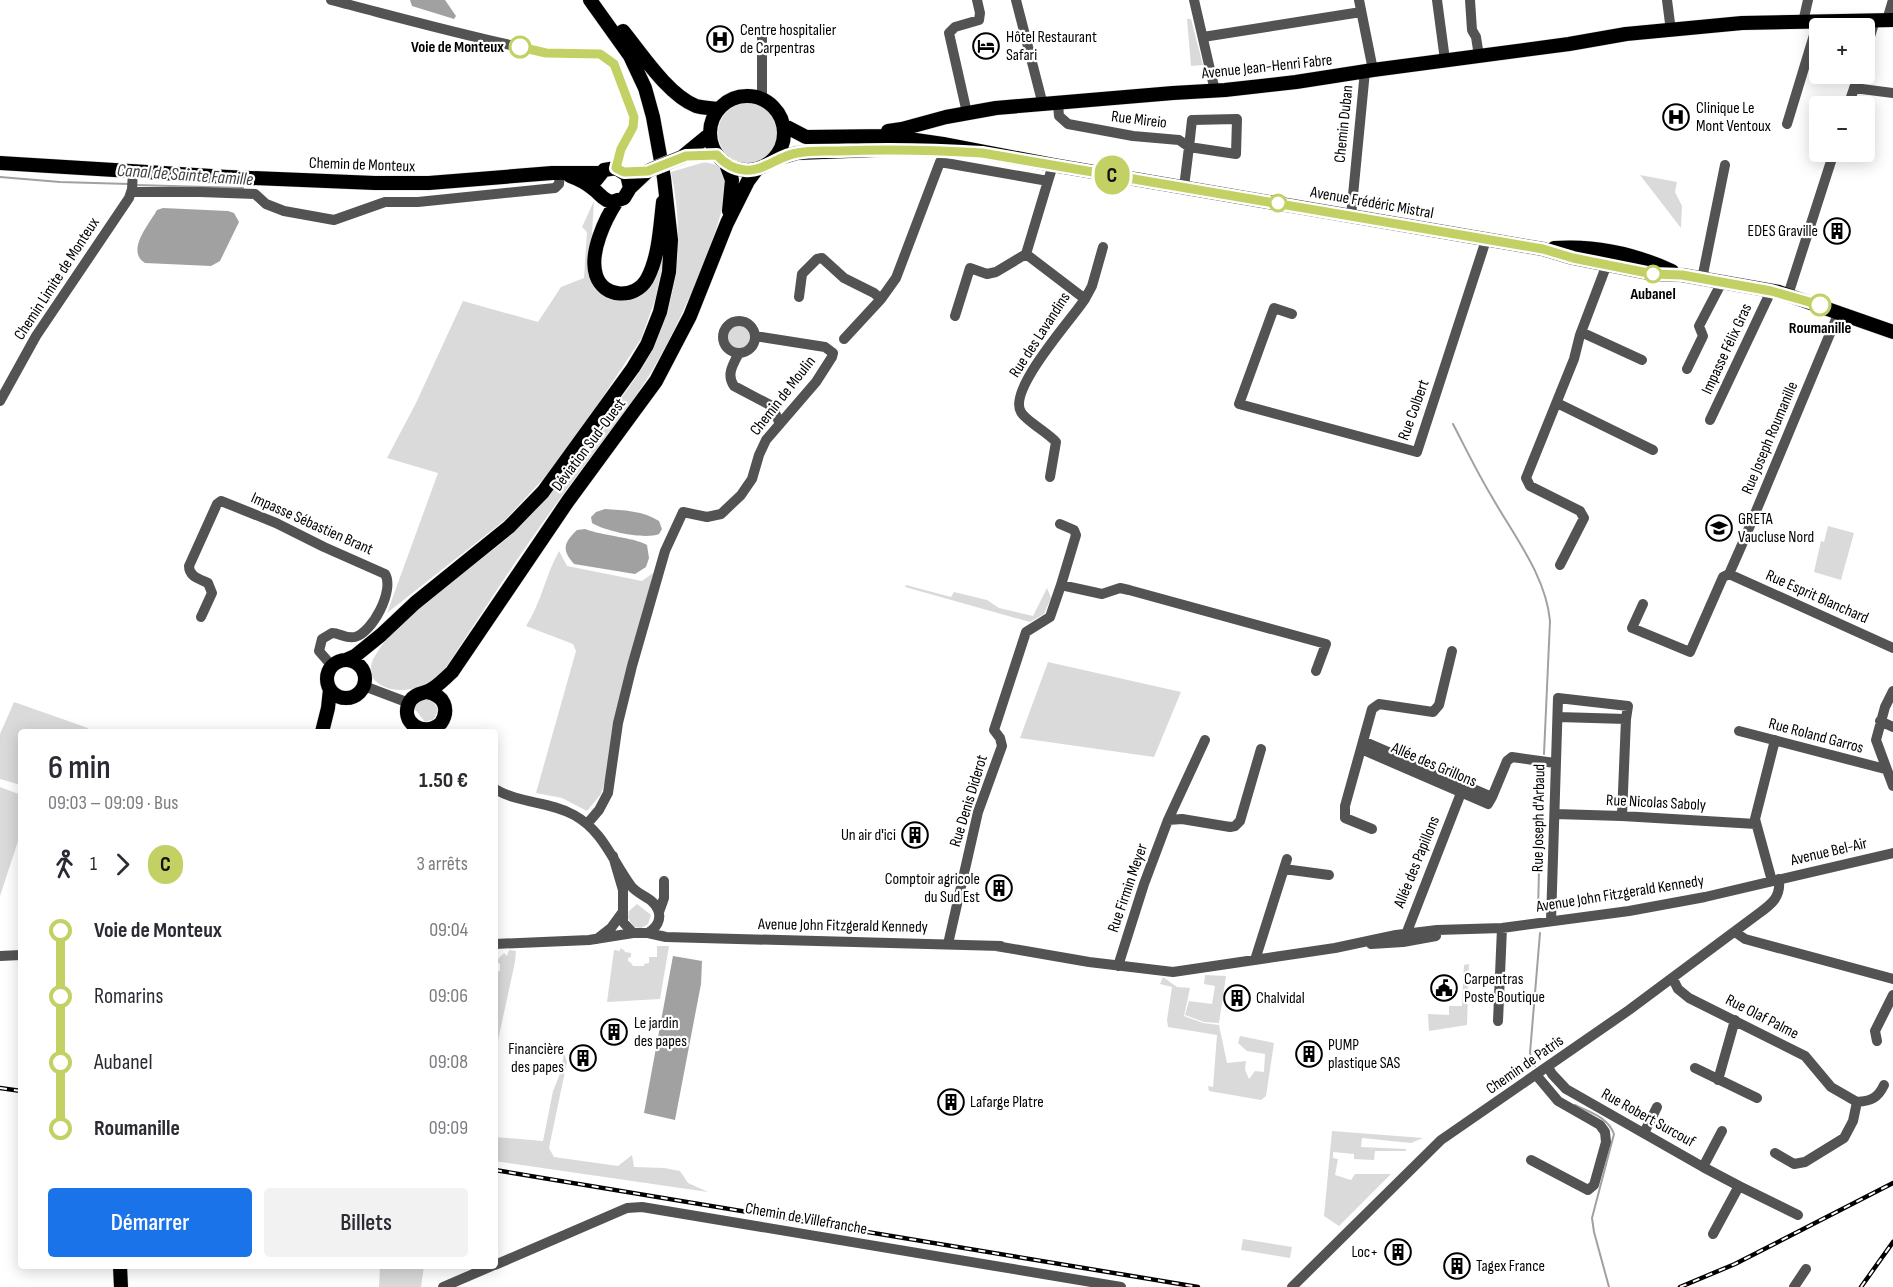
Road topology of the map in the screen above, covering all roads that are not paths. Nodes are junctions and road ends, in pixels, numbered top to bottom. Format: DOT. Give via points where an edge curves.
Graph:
graph roads {
  1 [pos="331,0"];
  2 [pos="977,0"];
  3 [pos="1016,0"];
  4 [pos="1194,0"];
  5 [pos="1359,0"];
  6 [pos="1437,0"];
  7 [pos="1470,0"];
  8 [pos="1667,0"];
  9 [pos="1808,0"];
  10 [pos="1893,0"];
  11 [pos="591,2"];
  12 [pos="1361,12"];
  13 [pos="1885,20"];
  14 [pos="1803,22"];
  15 [pos="1809,22"];
  16 [pos="1664,31"];
  17 [pos="762,37"];
  18 [pos="1203,37"];
  19 [pos="1875,37"];
  20 [pos="1809,52"];
  21 [pos="1479,56"];
  22 [pos="1445,60"];
  23 [pos="1369,70"];
  24 [pos="1855,84"];
  25 [pos="1854,88"];
  26 [pos="1215,90"];
  27 [pos="1893,93"];
  28 [pos="1851,96"];
  29 [pos="762,99"];
  30 [pos="1058,104"];
  31 [pos="1043,105"];
  32 [pos="719,109"];
  33 [pos="967,113"];
  34 [pos="945,122"];
  35 [pos="1787,124"];
  36 [pos="783,125"];
  37 [pos="710,134"];
  38 [pos="826,137"];
  39 [pos="903,138"];
  40 [pos="943,144"];
  41 [pos="1189,147"];
  42 [pos="855,150"];
  43 [pos="982,153"];
  44 [pos="684,156"];
  45 [pos="721,159"];
  46 [pos="772,161"];
  47 [pos="1831,162"];
  48 [pos="0,163"];
  49 [pos="1053,165"];
  50 [pos="1725,165"];
  51 [pos="757,169"];
  52 [pos="620,170"];
  53 [pos="649,170"];
  54 [pos="133,171"];
  55 [pos="600,173"];
  56 [pos="563,174"];
  57 [pos="1048,181"];
  58 [pos="666,186"];
  59 [pos="1184,187"];
  60 [pos="630,188"];
  61 [pos="132,189"];
  62 [pos="599,194"];
  63 [pos="617,201"];
  64 [pos="1351,216"];
  65 [pos="727,223"];
  66 [pos="601,229"];
  67 [pos="1486,240"];
  68 [pos="1103,247"];
  69 [pos="1543,249"];
  70 [pos="1026,254"];
  71 [pos="1606,264"];
  72 [pos="1682,275"];
  73 [pos="1702,279"];
  74 [pos="1722,282"];
  75 [pos="1771,291"];
  76 [pos="1788,295"];
  77 [pos="800,297"];
  78 [pos="881,299"];
  79 [pos="1085,299"];
  80 [pos="1839,312"];
  81 [pos="1292,314"];
  82 [pos="955,316"];
  83 [pos="1892,329"];
  84 [pos="1581,332"];
  85 [pos="755,336"];
  86 [pos="844,339"];
  87 [pos="739,353"];
  88 [pos="1642,360"];
  89 [pos="1687,369"];
  90 [pos="0,401"];
  91 [pos="1557,403"];
  92 [pos="1710,420"];
  93 [pos="780,424"];
  94 [pos="1653,450"];
  95 [pos="1050,477"];
  96 [pos="1060,524"];
  97 [pos="1560,565"];
  98 [pos="1728,574"];
  99 [pos="1060,585"];
  100 [pos="1643,604"];
  101 [pos="201,617"];
  102 [pos="381,635"];
  103 [pos="1893,648"];
  104 [pos="1452,651"];
  105 [pos="346,660"];
  106 [pos="332,666"];
  107 [pos="1316,671"];
  108 [pos="452,672"];
  109 [pos="363,679"];
  110 [pos="330,689"];
  111 [pos="1893,691"];
  112 [pos="427,692"];
  113 [pos="349,698"];
  114 [pos="409,703"];
  115 [pos="444,704"];
  116 [pos="1558,717"];
  117 [pos="1626,719"];
  118 [pos="1880,721"];
  119 [pos="446,725"];
  120 [pos="1893,727"];
  121 [pos="323,729"];
  122 [pos="324,729"];
  123 [pos="420,729"];
  124 [pos="430,729"];
  125 [pos="1739,731"];
  126 [pos="1205,740"];
  127 [pos="1775,740"];
  128 [pos="1362,745"];
  129 [pos="1261,749"];
  130 [pos="1555,763"];
  131 [pos="1886,769"];
  132 [pos="1893,785"];
  133 [pos="498,790"];
  134 [pos="1461,793"];
  135 [pos="1492,797"];
  136 [pos="1555,814"];
  137 [pos="1622,816"];
  138 [pos="1168,820"];
  139 [pos="587,824"];
  140 [pos="1756,824"];
  141 [pos="1372,829"];
  142 [pos="1893,854"];
  143 [pos="614,856"];
  144 [pos="1329,875"];
  145 [pos="1775,880"];
  146 [pos="647,898"];
  147 [pos="622,911"];
  148 [pos="659,915"];
  149 [pos="1551,921"];
  150 [pos="1502,928"];
  151 [pos="1735,932"];
  152 [pos="633,933"];
  153 [pos="648,933"];
  154 [pos="689,938"];
  155 [pos="1405,938"];
  156 [pos="597,939"];
  157 [pos="498,944"];
  158 [pos="948,944"];
  159 [pos="0,956"];
  160 [pos="18,956"];
  161 [pos="1255,960"];
  162 [pos="1119,963"];
  163 [pos="1673,979"];
  164 [pos="1893,979"];
  165 [pos="1893,995"];
  166 [pos="1735,1020"];
  167 [pos="1498,1021"];
  168 [pos="1877,1041"];
  169 [pos="1548,1067"];
  170 [pos="1695,1068"];
  171 [pos="1537,1076"];
  172 [pos="1718,1080"];
  173 [pos="1884,1085"];
  174 [pos="1757,1098"];
  175 [pos="1857,1102"];
  176 [pos="1657,1107"];
  177 [pos="1722,1131"];
  178 [pos="1644,1132"];
  179 [pos="1775,1153"];
  180 [pos="1531,1160"];
  181 [pos="1703,1167"];
  182 [pos="1739,1186"];
  183 [pos="1798,1215"];
  184 [pos="1713,1234"];
  185 [pos="498,1263"];
  186 [pos="120,1269"];
  187 [pos="485,1269"];
  188 [pos="1806,1269"];
  189 [pos="121,1287"];
  190 [pos="443,1287"];
  191 [pos="1121,1287"];
  192 [pos="1292,1287"];
  193 [pos="1794,1287"];
  1 -- 52 [label="street" via="546,53 591,52 607,57 620,75 634,117 621,149"];
  2 -- 33 [label="street" via="979,20 955,27 949,33"];
  3 -- 31 [label="street"];
  4 -- 18 [label="street"];
  5 -- 12 [label="street, Chemin Duban"];
  6 -- 22 [label="street"];
  7 -- 21 [label="street"];
  8 -- 16 [label="street"];
  9 -- 14 [label="street"];
  10 -- 13 [label="street"];
  11 -- 32 [label="main road" via="610,16 678,94 694,105"];
  11 -- 58 [label="main road" via="625,49 645,88"];
  12 -- 18 [label="street"];
  12 -- 23 [label="street, Chemin Duban"];
  13 -- 19 [label="street"];
  14 -- 15 [label="main road, Avenue Jean-Henri Fabre"];
  14 -- 16 [label="main road, Avenue Jean-Henri Fabre"];
  16 -- 21 [label="main road, Avenue Jean-Henri Fabre" via="1606,43"];
  17 -- 29 [label="street"];
  18 -- 26 [label="street"];
  20 -- 35 [label="street"];
  21 -- 22 [label="main road, Avenue Jean-Henri Fabre"];
  22 -- 23 [label="main road, Avenue Jean-Henri Fabre"];
  23 -- 26 [label="main road, Avenue Jean-Henri Fabre"];
  23 -- 64 [label="street, Chemin Duban"];
  24 -- 25 [label="street"];
  25 -- 27 [label="street"];
  25 -- 28 [label="street"];
  26 -- 30 [label="main road, Avenue Jean-Henri Fabre"];
  29 -- 32 [label="main road" via="737,98"];
  29 -- 36 [label="main road" via="776,110"];
  30 -- 31 [label="main road, Avenue Jean-Henri Fabre"];
  30 -- 41 [label="street, Rue Mireio" via="1059,116 1068,124 1179,140"];
  31 -- 33 [label="main road, Avenue Jean-Henri Fabre"];
  32 -- 37 [label="main road"];
  33 -- 34 [label="main road"];
  33 -- 38 [label="main road" via="902,129"];
  34 -- 39 [label="main road"];
  34 -- 40 [label="main road" via="939,131"];
  36 -- 38 [label="main road" via="806,137"];
  36 -- 46 [label="main road" via="783,144"];
  37 -- 44 [label="main road"];
  37 -- 45 [label="main road"];
  38 -- 39 [label="main road"];
  39 -- 40 [label="main road"];
  39 -- 42 [label="main road"];
  40 -- 43 [label="main road"];
  41 -- 41 [label="street" via="1236,154 1238,119 1192,120"];
  41 -- 59 [label="street"];
  42 -- 43 [label="main road" via="900,148"];
  42 -- 46 [label="main road" via="797,153"];
  43 -- 49 [label="main road, Avenue Frédéric Mistral"];
  44 -- 45 [label="main road"];
  44 -- 53 [label="main road, bridge"];
  45 -- 51 [label="main road" via="736,169"];
  45 -- 65 [label="main road" via="732,180"];
  46 -- 51 [label="main road"];
  47 -- 76 [label="street"];
  48 -- 54 [label="main road, Chemin de Monteux"];
  49 -- 57 [label="street"];
  49 -- 59 [label="main road, Avenue Frédéric Mistral"];
  50 -- 73 [label="street"];
  51 -- 65 [label="main road"];
  52 -- 53 [label="main road"];
  52 -- 55 [label="main road"];
  52 -- 60 [label="main road" via="629,179"];
  53 -- 60 [label="main road"];
  54 -- 56 [label="main road, Chemin de Monteux" via="375,183"];
  54 -- 61 [label="street, Chemin Limite de Monteux"];
  55 -- 56 [label="main road, Chemin de Monteux"];
  55 -- 62 [label="main road" via="596,180"];
  56 -- 61 [label="street" via="555,188 385,202 334,220 284,211 266,204 255,194"];
  56 -- 62 [label="main road" via="585,182"];
  57 -- 70 [label="street"];
  57 -- 78 [label="street" via="940,162 896,278"];
  58 -- 66 [label="main road" via="653,264 637,290 619,294 599,281 595,264"];
  58 -- 102 [label="main road" via="671,226 669,272 657,320 633,368 558,473 526,510"];
  59 -- 64 [label="main road, Avenue Frédéric Mistral"];
  60 -- 63 [label="main road"];
  61 -- 90 [label="street, Chemin Limite de Monteux" via="36,336"];
  62 -- 63 [label="main road" via="607,201"];
  62 -- 66 [label="main road"];
  63 -- 66 [label="main road"];
  64 -- 67 [label="main road, Avenue Frédéric Mistral"];
  65 -- 108 [label="main road, Déviation Sud-Ouest" via="690,316 656,381 568,501"];
  67 -- 69 [label="main road, Avenue Frédéric Mistral"];
  67 -- 81 [label="street, Rue Colbert" via="1418,452 1239,404 1275,308"];
  68 -- 79 [label="street"];
  69 -- 71 [label="main road, Avenue Frédéric Mistral"];
  69 -- 72 [label="main road, Avenue Frédéric Mistral" via="1589,247 1641,259"];
  70 -- 79 [label="street, Rue des Lavandins"];
  70 -- 82 [label="street" via="996,272 987,274 970,268"];
  71 -- 72 [label="main road, Avenue Frédéric Mistral" via="1653,274"];
  71 -- 84 [label="street"];
  72 -- 73 [label="main road, Avenue Frédéric Mistral"];
  73 -- 74 [label="main road, Avenue Frédéric Mistral"];
  74 -- 75 [label="main road, Avenue Frédéric Mistral"];
  74 -- 89 [label="street" via="1700,326 1703,336"];
  75 -- 76 [label="main road, Avenue Frédéric Mistral"];
  75 -- 92 [label="street, Impasse Félix Gras"];
  76 -- 80 [label="main road, Avenue Frédéric Mistral"];
  77 -- 78 [label="street" via="802,274 822,258 844,278"];
  78 -- 86 [label="street"];
  79 -- 95 [label="street, Rue des Lavandins" via="1028,376 1018,404 1021,413 1056,442"];
  80 -- 83 [label="main road, Avenue Frédéric Mistral"];
  80 -- 98 [label="street, Rue Joseph Roumanille"];
  84 -- 88 [label="street"];
  84 -- 91 [label="street"];
  85 -- 87 [label="street" via="751,348"];
  85 -- 87 [label="street" via="753,328 744,322 728,325 724,341 730,350"];
  85 -- 93 [label="street, Chemin de Moulin" via="825,347 833,352 816,382"];
  87 -- 93 [label="street" via="730,373 731,382 772,406"];
  91 -- 94 [label="street"];
  91 -- 97 [label="street" via="1527,478 1530,486 1580,511 1584,518"];
  93 -- 139 [label="street, Chemin de Moulin" via="766,440 752,479 730,506 721,514 707,517 683,512 665,551 632,666 618,723 608,793"];
  96 -- 99 [label="street, Rue Denis Diderot" via="1076,535"];
  98 -- 100 [label="street, Rue Joseph Roumanille" via="1690,652 1632,628"];
  98 -- 103 [label="street, Rue Esprit Blanchard"];
  99 -- 107 [label="street" via="1102,594 1120,588 1326,644"];
  99 -- 158 [label="street, Rue Denis Diderot" via="1050,617 1026,632 994,730 1002,746 978,812"];
  101 -- 106 [label="street, Impasse Sébastien Brant" via="212,593 208,583 192,576 189,566 221,501 385,574 388,583 384,601 363,634 351,638 332,633 322,639 319,651"];
  102 -- 105 [label="main road"];
  102 -- 109 [label="main road"];
  104 -- 128 [label="street" via="1439,705 1433,712 1379,704 1372,709"];
  105 -- 106 [label="main road"];
  105 -- 109 [label="main road" via="357,664"];
  106 -- 110 [label="main road" via="327,678"];
  108 -- 112 [label="main road"];
  108 -- 115 [label="main road"];
  109 -- 113 [label="main road" via="356,695"];
  109 -- 114 [label="street"];
  110 -- 113 [label="main road" via="339,697"];
  110 -- 121 [label="main road"];
  111 -- 118 [label="street"];
  112 -- 114 [label="main road" via="414,696"];
  112 -- 115 [label="main road" via="438,695"];
  113 -- 122 [label="main road"];
  114 -- 123 [label="main road" via="410,721"];
  115 -- 119 [label="main road"];
  116 -- 117 [label="street"];
  116 -- 117 [label="street" via="1558,698 1628,706"];
  116 -- 130 [label="street, Rue Joseph d'Arbaud"];
  117 -- 137 [label="street"];
  118 -- 120 [label="street"];
  118 -- 131 [label="street" via="1876,741"];
  119 -- 124 [label="main road"];
  125 -- 127 [label="street, Rue Roland Garros"];
  126 -- 138 [label="street, Rue Firmin Meyer"];
  127 -- 131 [label="street, Rue Roland Garros"];
  127 -- 140 [label="street"];
  128 -- 134 [label="street, Allée des Grillons"];
  128 -- 135 [label="street, Allée des Grillons"];
  128 -- 141 [label="street" via="1345,818"];
  129 -- 138 [label="street" via="1240,821 1235,826"];
  130 -- 135 [label="street, Allée des Grillons" via="1512,757"];
  130 -- 136 [label="street, Rue Joseph d'Arbaud"];
  131 -- 132 [label="street"];
  133 -- 139 [label="street" via="568,812"];
  134 -- 135 [label="street, Allée des Grillons" via="1488,804"];
  134 -- 155 [label="street, Allée des Papillons"];
  136 -- 137 [label="street, Rue Nicolas Saboly"];
  136 -- 149 [label="street, Rue Joseph d'Arbaud"];
  137 -- 140 [label="street, Rue Nicolas Saboly"];
  138 -- 162 [label="street, Rue Firmin Meyer"];
  139 -- 143 [label="street"];
  140 -- 145 [label="street"];
  142 -- 145 [label="street, Avenue Bel-Air"];
  143 -- 146 [label="street" via="632,886"];
  143 -- 147 [label="street" via="623,890"];
  144 -- 161 [label="street" via="1286,864"];
  145 -- 149 [label="street, Avenue John Fitzgerald Kennedy" via="1640,909"];
  145 -- 151 [label="street, Chemin de Patris" via="1780,890 1772,903"];
  146 -- 147 [label="street" via="634,898"];
  146 -- 148 [label="street"];
  146 -- 148 [label="street" via="664,886"];
  147 -- 152 [label="street" via="625,927"];
  147 -- 156 [label="street" via="611,928"];
  148 -- 153 [label="street" via="656,927"];
  148 -- 154 [label="street, Avenue John Fitzgerald Kennedy" via="672,932"];
  149 -- 150 [label="street, Avenue John Fitzgerald Kennedy"];
  150 -- 155 [label="street, Avenue John Fitzgerald Kennedy"];
  150 -- 167 [label="street"];
  151 -- 163 [label="street, Chemin de Patris"];
  151 -- 164 [label="street" via="1745,939"];
  152 -- 153 [label="street"];
  152 -- 156 [label="street"];
  153 -- 154 [label="street, Avenue John Fitzgerald Kennedy"];
  154 -- 158 [label="street, Avenue John Fitzgerald Kennedy"];
  155 -- 161 [label="street, Avenue John Fitzgerald Kennedy"];
  156 -- 157 [label="street"];
  158 -- 162 [label="street, Avenue John Fitzgerald Kennedy" via="996,946"];
  159 -- 160 [label="street"];
  161 -- 162 [label="street, Avenue John Fitzgerald Kennedy" via="1173,972"];
  163 -- 166 [label="street, Rue Olaf Palme" via="1689,998"];
  163 -- 169 [label="street, Chemin de Patris"];
  165 -- 168 [label="street" via="1875,1031"];
  166 -- 172 [label="street"];
  166 -- 175 [label="street, Rue Olaf Palme" via="1805,1056 1831,1088"];
  169 -- 171 [label="street, Chemin de Patris"];
  169 -- 178 [label="street, Rue Robert Surcouf" via="1566,1089"];
  170 -- 172 [label="street"];
  171 -- 180 [label="street" via="1558,1101 1600,1125 1606,1142 1594,1185 1588,1190"];
  171 -- 192 [label="street, Chemin de Patris" via="1441,1140"];
  172 -- 174 [label="street"];
  173 -- 175 [label="street" via="1879,1096"];
  175 -- 179 [label="street" via="1844,1138 1805,1162 1794,1164"];
  176 -- 178 [label="street"];
  177 -- 181 [label="street, Rue Robert Surcouf"];
  178 -- 181 [label="street, Rue Robert Surcouf"];
  181 -- 182 [label="street"];
  182 -- 183 [label="street"];
  182 -- 184 [label="street"];
  185 -- 191 [label="street, Chemin de Villefranche" via="627,1208 642,1207"];
  186 -- 189 [label="main road"];
  187 -- 190 [label="street, Chemin de Villefranche"];
  188 -- 193 [label="street"];
}
